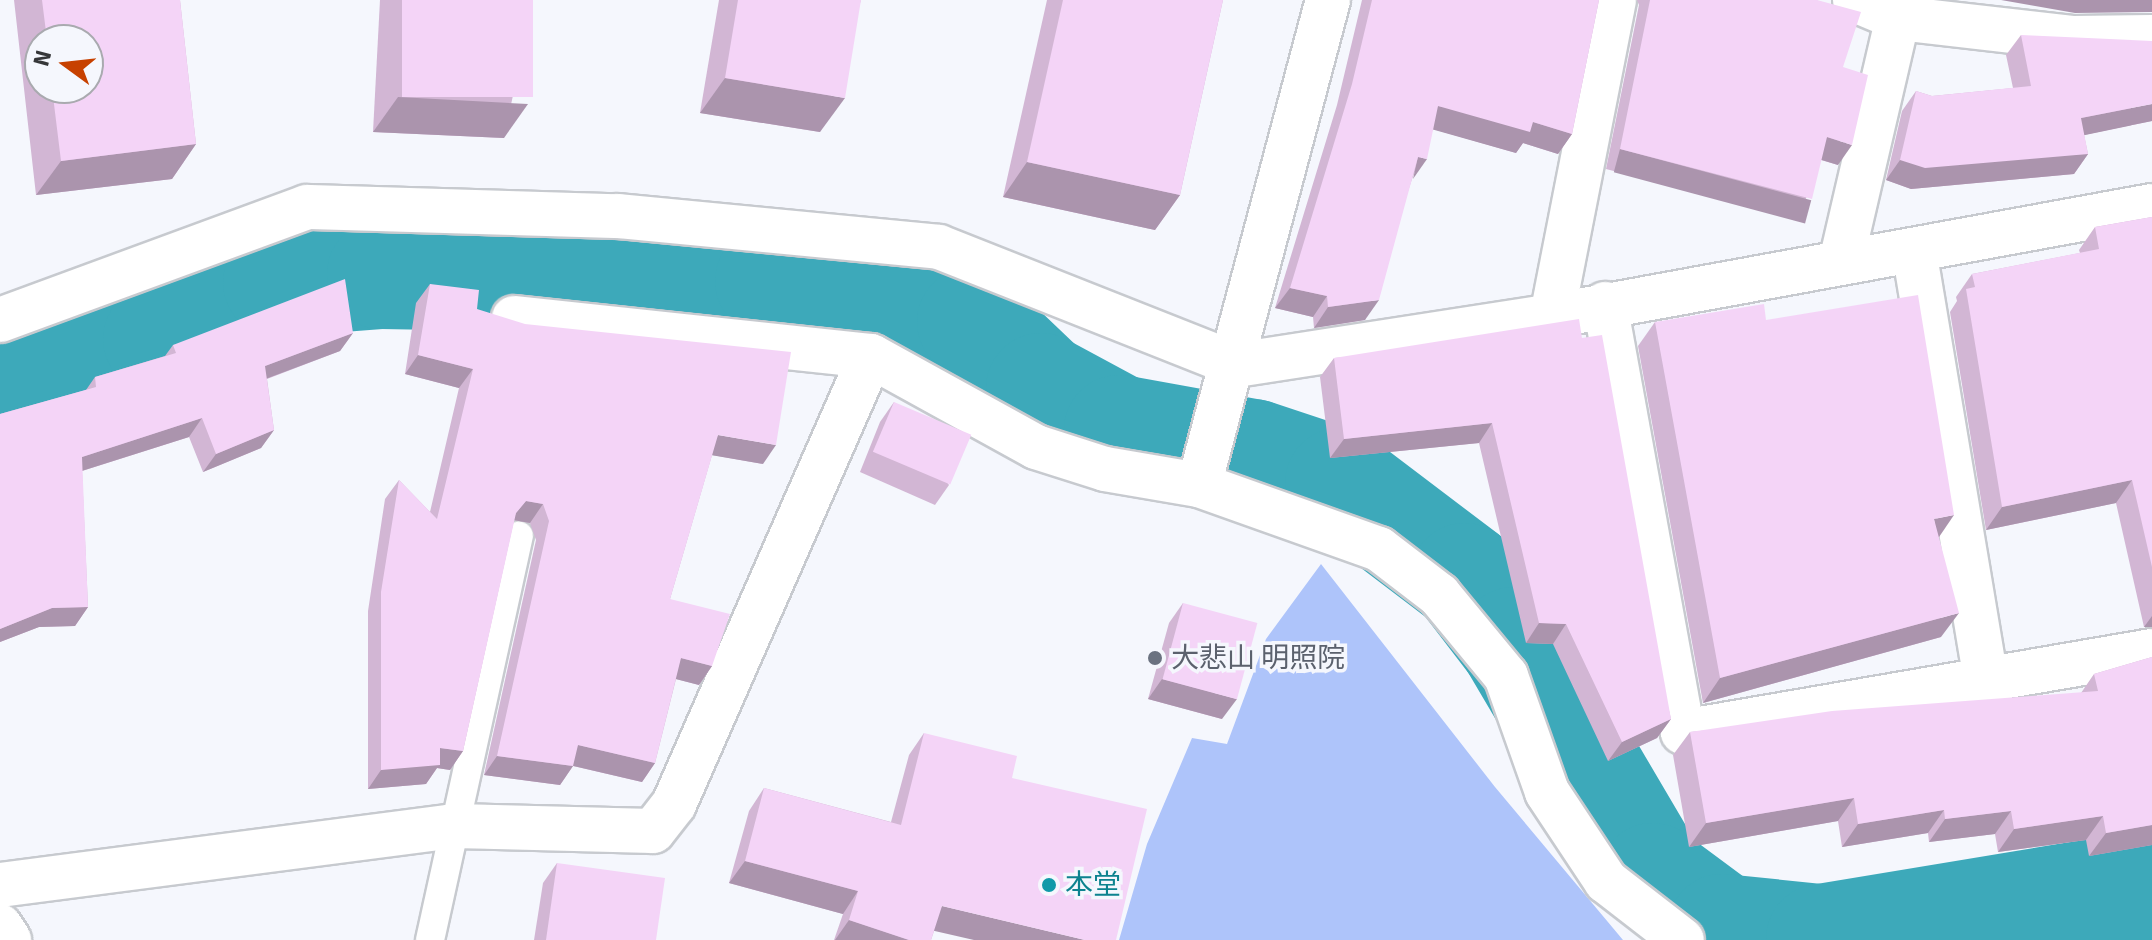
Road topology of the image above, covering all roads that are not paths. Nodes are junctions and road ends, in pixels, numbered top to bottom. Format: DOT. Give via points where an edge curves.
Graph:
graph roads {
  1 [pos="1328,0"];
  2 [pos="1614,0"];
  3 [pos="1855,0"];
  4 [pos="1898,18"];
  5 [pos="2152,37"];
  6 [pos="2152,206"];
  7 [pos="1914,250"];
  8 [pos="1841,262"];
  9 [pos="1605,304"];
  10 [pos="1552,316"];
  11 [pos="514,318"];
  12 [pos="0,320"];
  13 [pos="871,356"];
  14 [pos="1237,365"];
  15 [pos="1202,474"];
  16 [pos="519,536"];
  17 [pos="2152,651"];
  18 [pos="1986,680"];
  19 [pos="452,826"];
  20 [pos="0,885"];
  21 [pos="0,926"];
  22 [pos="9,940"];
  23 [pos="430,940"];
  24 [pos="1682,940"];
  1 -- 14 [label="street"];
  2 -- 10 [label="street"];
  3 -- 4 [label="street"];
  4 -- 5 [label="street" via="2074,38"];
  4 -- 8 [label="street"];
  6 -- 7 [label="street"];
  7 -- 8 [label="street"];
  7 -- 18 [label="street"];
  8 -- 9 [label="street"];
  9 -- 10 [label="street"];
  9 -- 18 [label="street" via="1683,732"];
  10 -- 14 [label="street"];
  11 -- 13 [label="street"];
  12 -- 14 [label="street" via="307,207 618,216 939,247"];
  13 -- 15 [label="street" via="1036,447 1105,469"];
  13 -- 19 [label="street" via="674,804 653,831"];
  14 -- 15 [label="street" via="1218,407"];
  15 -- 24 [label="street" via="1379,549 1439,595 1506,676 1547,792 1606,881"];
  16 -- 19 [label="lane"];
  17 -- 18 [label="street"];
  19 -- 20 [label="street"];
  19 -- 23 [label="lane"];
  21 -- 22 [label="street"];
}
